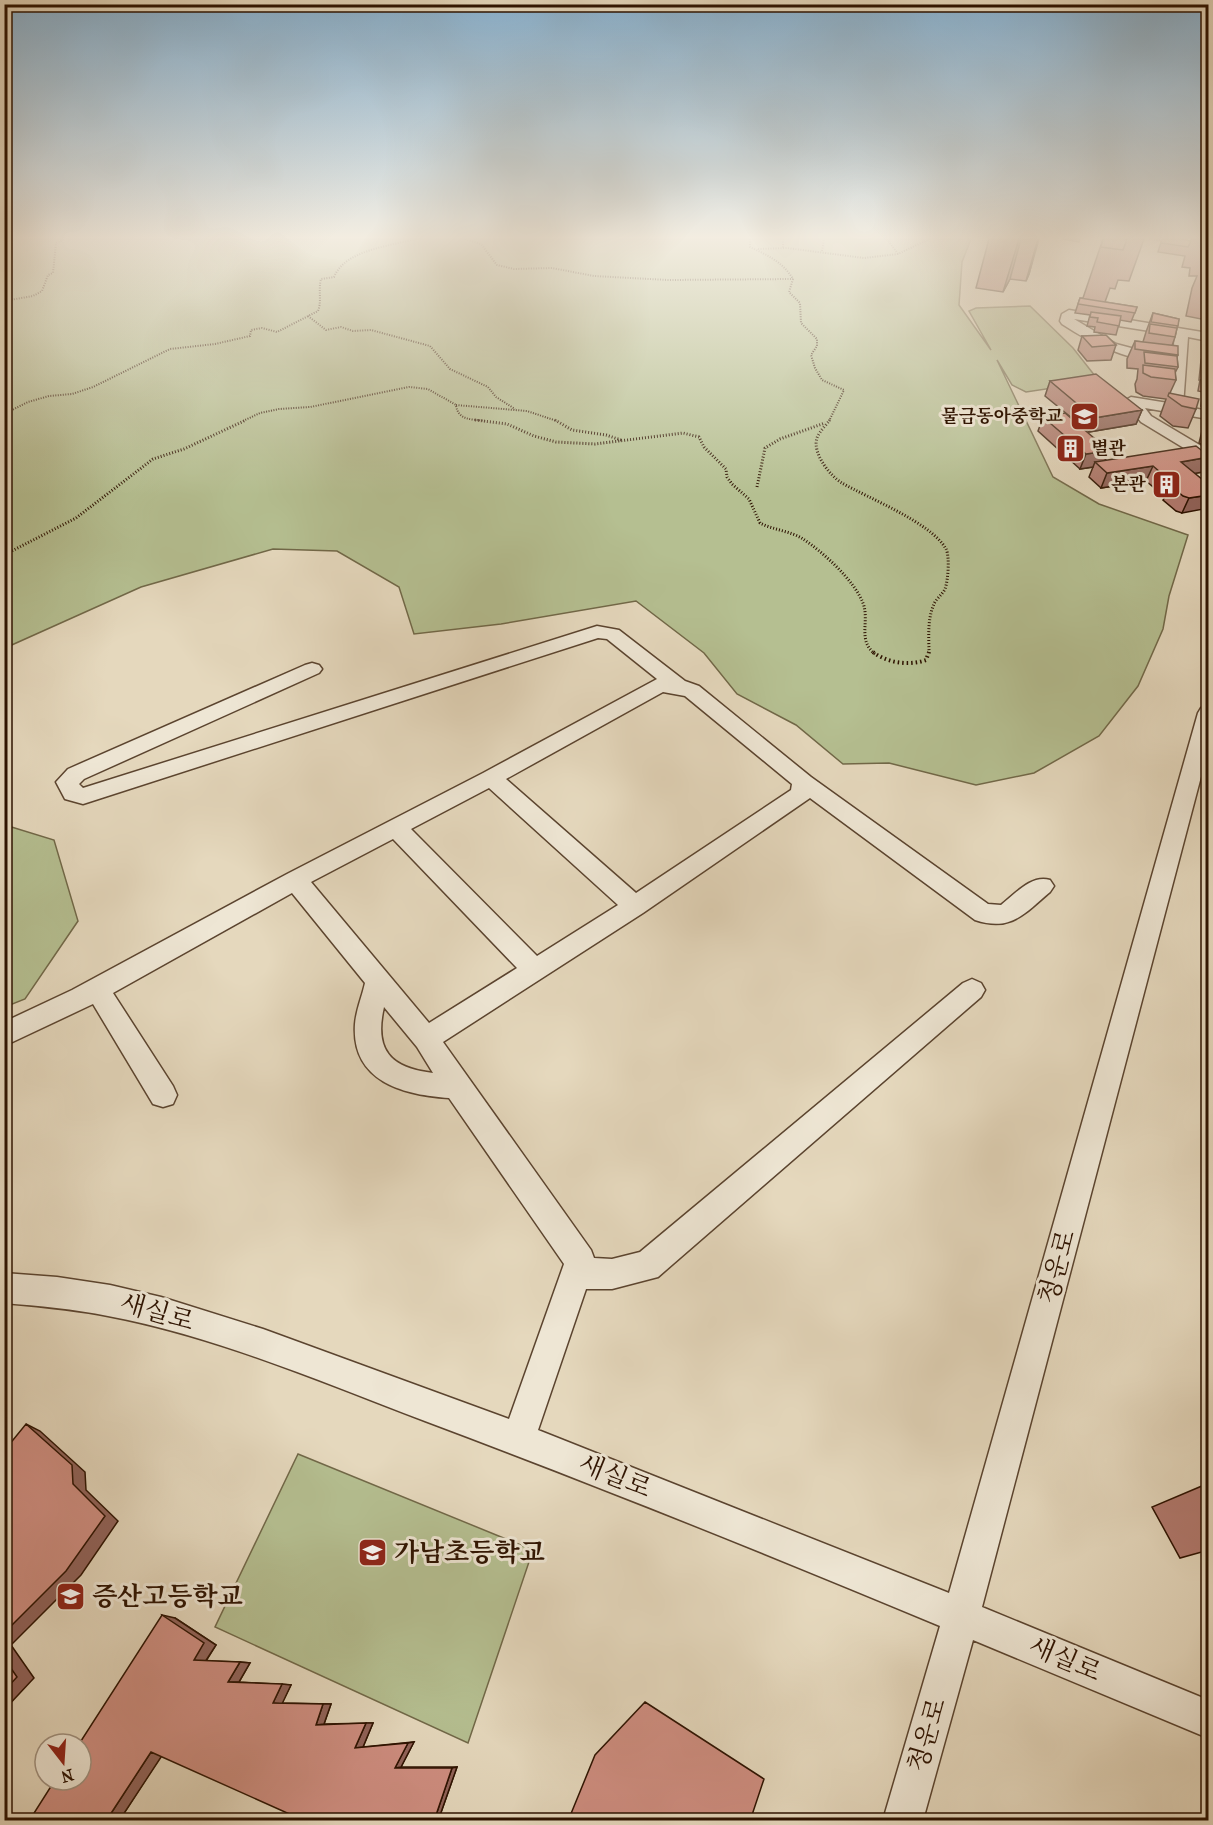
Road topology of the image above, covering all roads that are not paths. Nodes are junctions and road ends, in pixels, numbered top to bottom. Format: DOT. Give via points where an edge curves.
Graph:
graph roads {
  1 [pos="1073,324"];
  2 [pos="1133,324"];
  3 [pos="1182,332"];
  4 [pos="1209,337"];
  5 [pos="1178,363"];
  6 [pos="1175,408"];
  7 [pos="1209,415"];
  8 [pos="1209,456"];
  9 [pos="312,669"];
  10 [pos="678,686"];
  11 [pos="1209,713"];
  12 [pos="491,778"];
  13 [pos="803,782"];
  14 [pos="396,828"];
  15 [pos="295,880"];
  16 [pos="1042,885"];
  17 [pos="635,906"];
  18 [pos="535,970"];
  19 [pos="378,981"];
  20 [pos="97,989"];
  21 [pos="972,990"];
  22 [pos="4,1035"];
  23 [pos="426,1039"];
  24 [pos="457,1087"];
  25 [pos="163,1095"];
  26 [pos="576,1273"];
  27 [pos="4,1288"];
  28 [pos="519,1437"];
  29 [pos="962,1617"];
  30 [pos="1209,1719"];
  31 [pos="903,1821"];
  1 -- 5 [label="street" via="1125,354"];
  2 -- 3 [label="street"];
  3 -- 4 [label="street"];
  3 -- 5 [label="street"];
  5 -- 6 [label="street"];
  6 -- 7 [label="street"];
  6 -- 8 [label="street" via="1131,401 1146,419"];
  9 -- 10 [label="street" via="76,774 67,782 73,793 83,796 597,632 612,634"];
  10 -- 12 [label="street" via="660,686"];
  10 -- 13 [label="street" via="692,691"];
  11 -- 29 [label="street, 청운로"];
  12 -- 14 [label="street"];
  12 -- 17 [label="street"];
  13 -- 16 [label="street" via="983,912 1006,915"];
  13 -- 17 [label="street" via="801,794"];
  14 -- 15 [label="street"];
  14 -- 18 [label="street"];
  15 -- 19 [label="street"];
  15 -- 20 [label="street"];
  17 -- 18 [label="street"];
  18 -- 23 [label="street"];
  19 -- 23 [label="street"];
  19 -- 24 [label="street" via="368,1032 373,1053 385,1070 405,1080"];
  20 -- 22 [label="street"];
  20 -- 25 [label="street"];
  21 -- 26 [label="street" via="647,1266 612,1274"];
  23 -- 24 [label="street"];
  24 -- 26 [label="street" via="580,1261"];
  26 -- 28 [label="street"];
  27 -- 28 [label="street, 새실로" via="102,1297 171,1315"];
  28 -- 29 [label="street, 새실로"];
  29 -- 30 [label="street, 새실로"];
  29 -- 31 [label="street, 청운로"];
}
